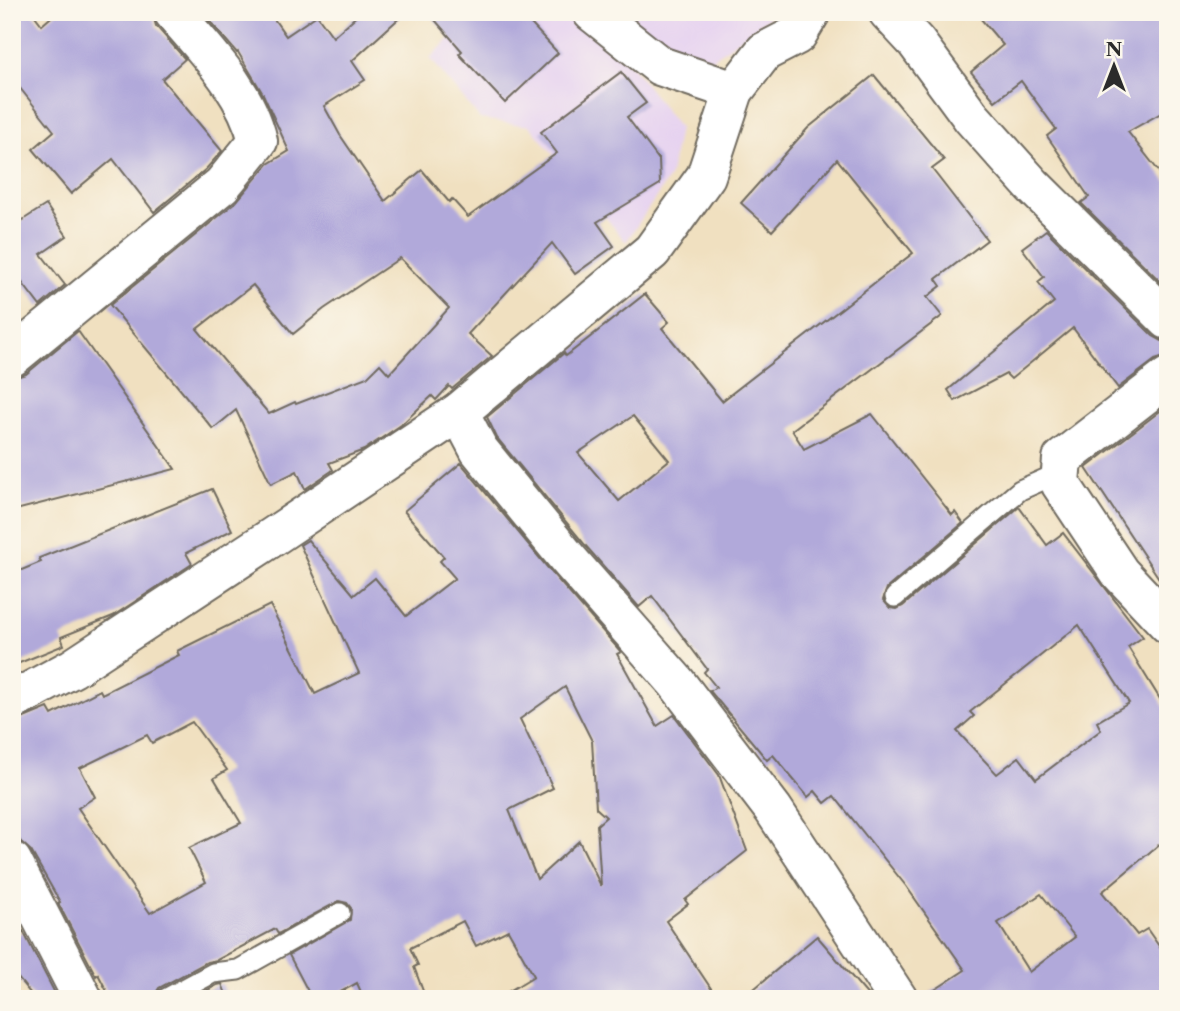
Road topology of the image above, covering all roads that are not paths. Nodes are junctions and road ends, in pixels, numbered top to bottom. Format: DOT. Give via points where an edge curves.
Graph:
graph roads {
  1 [pos="173,12"];
  2 [pos="592,12"];
  3 [pos="811,12"];
  4 [pos="888,12"];
  5 [pos="734,91"];
  6 [pos="1168,320"];
  7 [pos="12,357"];
  8 [pos="1168,377"];
  9 [pos="458,412"];
  10 [pos="1061,472"];
  11 [pos="895,597"];
  12 [pos="1168,624"];
  13 [pos="12,701"];
  14 [pos="12,861"];
  15 [pos="340,913"];
  16 [pos="83,999"];
  17 [pos="165,999"];
  18 [pos="898,999"];
  1 -- 7 [label="street" via="216,62 253,117 258,141 222,185"];
  2 -- 5 [label="street" via="660,66"];
  3 -- 5 [label="street" via="797,35 764,51"];
  4 -- 6 [label="street" via="1032,185"];
  5 -- 9 [label="street" via="706,176 652,251"];
  8 -- 10 [label="street" via="1062,459"];
  9 -- 13 [label="street" via="73,668"];
  9 -- 18 [label="street" via="479,450 676,682 773,809"];
  10 -- 11 [label="lane" via="1020,490"];
  10 -- 12 [label="street" via="1059,482 1120,573"];
  14 -- 16 [label="street"];
  15 -- 17 [label="lane" via="238,970 213,973"];
}
